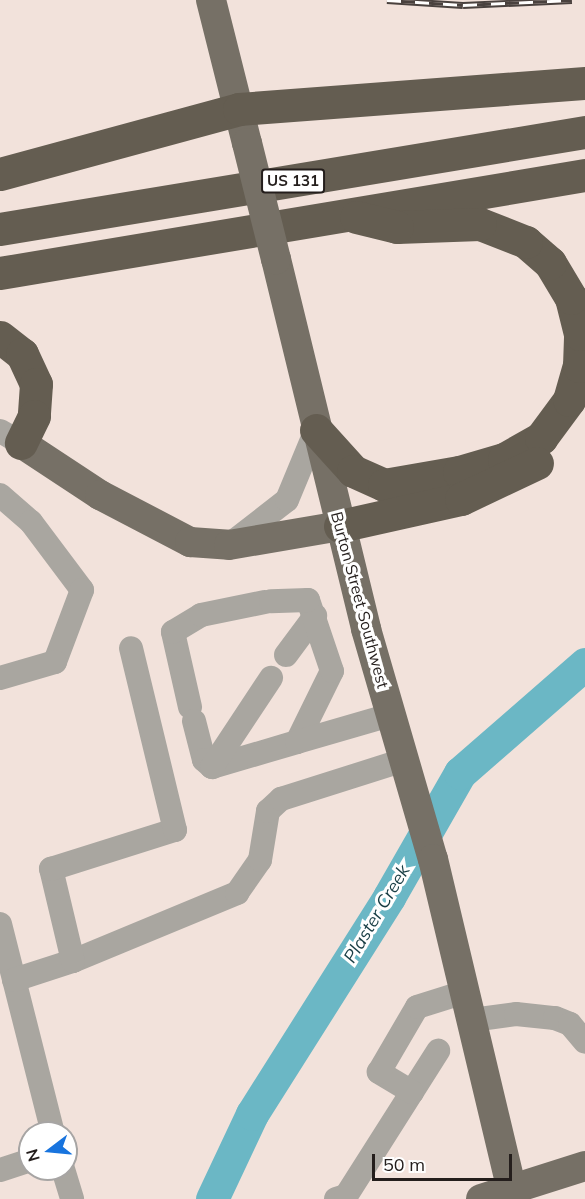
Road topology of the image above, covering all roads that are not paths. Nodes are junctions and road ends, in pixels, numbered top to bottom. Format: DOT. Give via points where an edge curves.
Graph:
graph roads {
  1 [pos="211,0"];
  2 [pos="585,83"];
  3 [pos="239,109"];
  4 [pos="585,132"];
  5 [pos="0,174"];
  6 [pos="585,175"];
  7 [pos="356,217"];
  8 [pos="0,229"];
  9 [pos="0,273"];
  10 [pos="0,337"];
  11 [pos="585,407"];
  12 [pos="316,430"];
  13 [pos="10,437"];
  14 [pos="0,495"];
  15 [pos="340,526"];
  16 [pos="229,545"];
  17 [pos="315,616"];
  18 [pos="131,648"];
  19 [pos="286,655"];
  20 [pos="0,678"];
  21 [pos="272,678"];
  22 [pos="390,715"];
  23 [pos="297,742"];
  24 [pos="404,760"];
  25 [pos="212,767"];
  26 [pos="0,924"];
  27 [pos="73,961"];
  28 [pos="14,980"];
  29 [pos="468,1006"];
  30 [pos="585,1042"];
  31 [pos="438,1051"];
  32 [pos="412,1092"];
  33 [pos="50,1121"];
  34 [pos="18,1164"];
  35 [pos="585,1166"];
  36 [pos="0,1170"];
  37 [pos="67,1181"];
  38 [pos="513,1194"];
  39 [pos="72,1199"];
  40 [pos="336,1199"];
  41 [pos="481,1199"];
  1 -- 3 [label="main road, Burton Street Southwest"];
  2 -- 3 [label="highway"];
  3 -- 5 [label="highway"];
  3 -- 12 [label="main road, Burton Street Southwest, bridge"];
  4 -- 8 [label="highway, US 131"];
  6 -- 7 [label="highway"];
  7 -- 9 [label="highway"];
  7 -- 12 [label="highway" via="397,227 480,224 526,242 550,263 571,298 580,334 579,366 569,400 541,438 504,459 459,471 384,485 353,471"];
  10 -- 13 [label="highway" via="22,354 36,384 34,416"];
  11 -- 15 [label="highway" via="557,446 506,481 461,499"];
  12 -- 15 [label="main road, Burton Street Southwest"];
  12 -- 16 [label="street" via="287,500"];
  13 -- 16 [label="main road" via="173,537"];
  14 -- 20 [label="street" via="31,522 82,590 54,662"];
  15 -- 16 [label="main road"];
  15 -- 22 [label="main road, Burton Street Southwest"];
  17 -- 19 [label="street"];
  17 -- 23 [label="street" via="332,670"];
  17 -- 25 [label="street" via="308,600 268,602 201,615 173,632 204,760"];
  18 -- 27 [label="street" via="175,830 51,869"];
  21 -- 25 [label="street"];
  22 -- 23 [label="street"];
  22 -- 24 [label="main road, Burton Street Southwest"];
  23 -- 25 [label="street"];
  24 -- 27 [label="street" via="281,799 268,811 260,860 237,893"];
  24 -- 29 [label="main road, Burton Street Southwest" via="433,859"];
  26 -- 28 [label="street"];
  27 -- 28 [label="street"];
  28 -- 33 [label="street"];
  29 -- 30 [label="street" via="555,1018 570,1024"];
  29 -- 32 [label="street" via="417,1007 379,1072"];
  29 -- 38 [label="main road, Burton Street Southwest"];
  31 -- 32 [label="street"];
  32 -- 40 [label="street" via="345,1196"];
  34 -- 36 [label="street"];
  35 -- 38 [label="main road"];
  37 -- 39 [label="street"];
  38 -- 41 [label="main road"];
}
